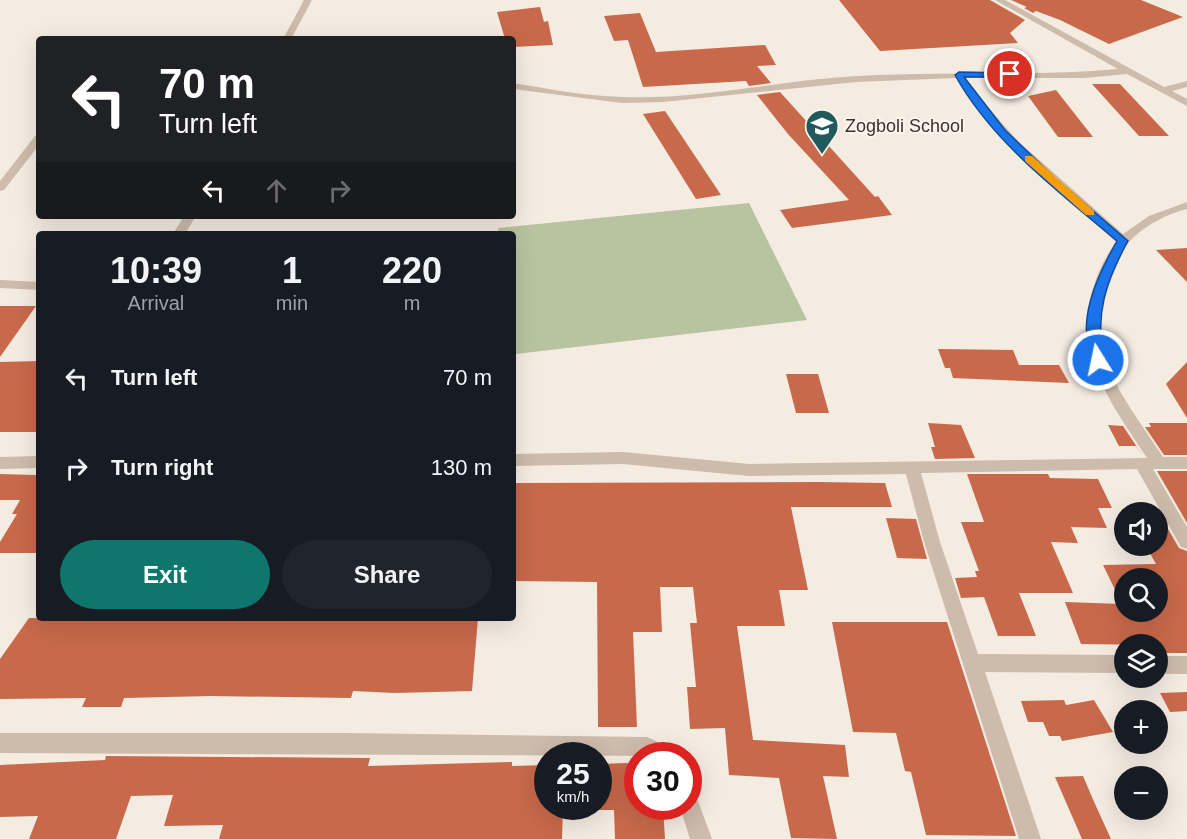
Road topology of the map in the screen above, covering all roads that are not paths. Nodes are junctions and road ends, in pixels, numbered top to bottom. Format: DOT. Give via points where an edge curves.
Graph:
graph roads {
  1 [pos="308,0"];
  2 [pos="999,0"];
  3 [pos="289,36"];
  4 [pos="1127,71"];
  5 [pos="959,75"];
  6 [pos="1187,84"];
  7 [pos="516,86"];
  8 [pos="1163,90"];
  9 [pos="1187,104"];
  10 [pos="36,142"];
  11 [pos="0,188"];
  12 [pos="1187,205"];
  13 [pos="1123,241"];
  14 [pos="0,284"];
  15 [pos="36,286"];
  16 [pos="516,460"];
  17 [pos="36,462"];
  18 [pos="0,463"];
  19 [pos="1187,463"];
  20 [pos="1141,464"];
  21 [pos="1159,464"];
  22 [pos="912,468"];
  23 [pos="1187,542"];
  24 [pos="972,663"];
  25 [pos="1114,664"];
  26 [pos="1168,665"];
  27 [pos="1187,665"];
  28 [pos="0,744"];
  29 [pos="624,747"];
  30 [pos="695,820"];
  31 [pos="701,839"];
  32 [pos="1030,839"];
  1 -- 3 [label="street"];
  2 -- 4 [label="street"];
  4 -- 5 [label="street"];
  4 -- 8 [label="street"];
  5 -- 7 [label="street" via="856,79 633,100"];
  5 -- 13 [label="street" via="1002,132"];
  6 -- 8 [label="street"];
  8 -- 9 [label="street"];
  10 -- 11 [label="street"];
  12 -- 13 [label="street" via="1158,216"];
  13 -- 21 [label="street" via="1105,272 1093,326 1094,342 1107,380"];
  14 -- 15 [label="street"];
  16 -- 22 [label="street" via="623,458 749,470"];
  17 -- 18 [label="street"];
  19 -- 21 [label="street"];
  20 -- 21 [label="street"];
  20 -- 22 [label="street"];
  20 -- 23 [label="street"];
  22 -- 24 [label="street"];
  24 -- 25 [label="street"];
  24 -- 32 [label="street"];
  26 -- 27 [label="street"];
  28 -- 29 [label="street"];
  30 -- 31 [label="street"];
}
